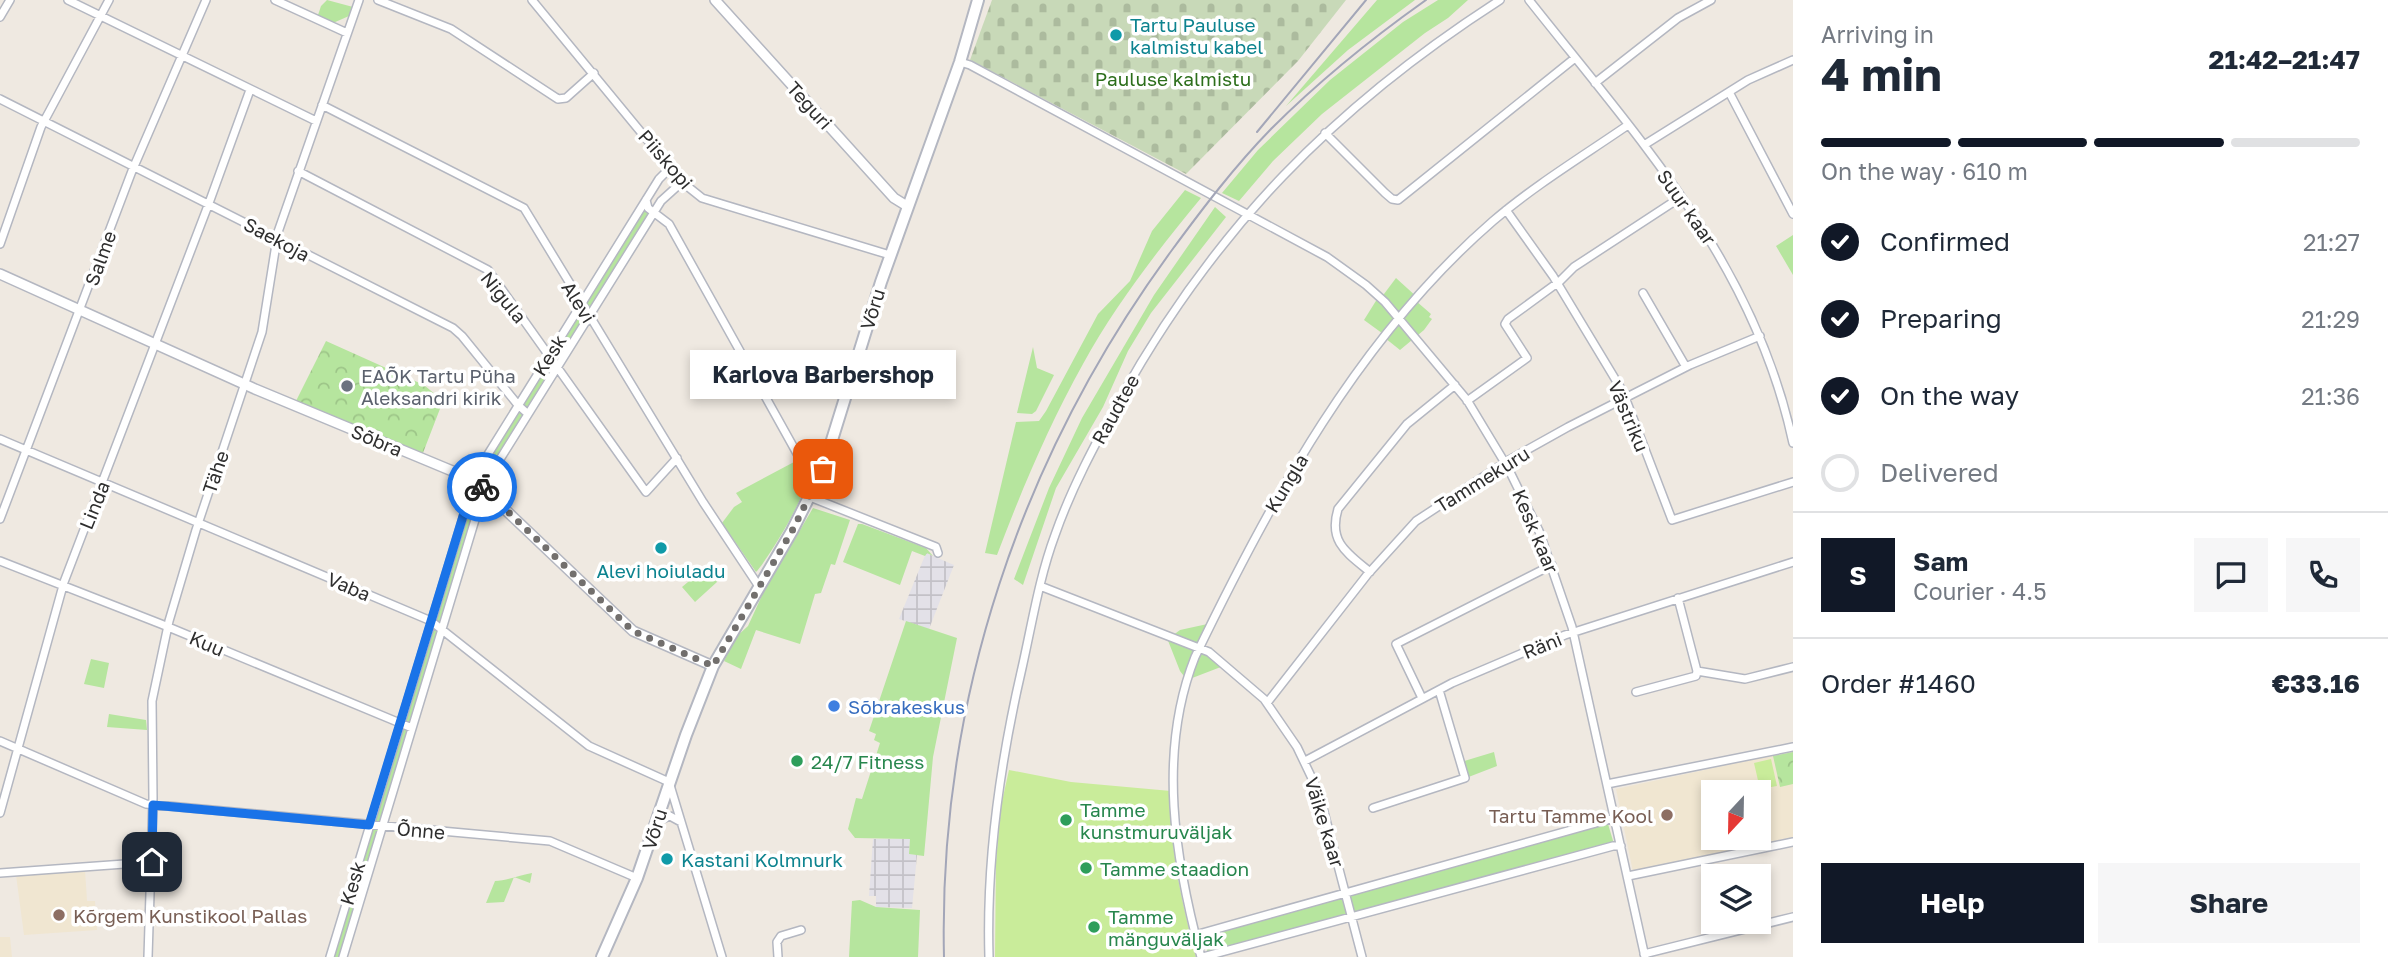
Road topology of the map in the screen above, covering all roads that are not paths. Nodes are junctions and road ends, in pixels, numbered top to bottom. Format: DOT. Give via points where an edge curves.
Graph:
graph roads {
  1 [pos="10,0"];
  2 [pos="68,0"];
  3 [pos="109,0"];
  4 [pos="206,0"];
  5 [pos="275,0"];
  6 [pos="359,0"];
  7 [pos="377,0"];
  8 [pos="532,0"];
  9 [pos="715,0"];
  10 [pos="978,0"];
  11 [pos="1500,0"];
  12 [pos="1529,0"];
  13 [pos="1711,0"];
  14 [pos="101,16"];
  15 [pos="0,17"];
  16 [pos="347,33"];
  17 [pos="181,57"];
  18 [pos="1575,58"];
  19 [pos="1793,60"];
  20 [pos="960,62"];
  21 [pos="594,74"];
  22 [pos="1595,83"];
  23 [pos="250,90"];
  24 [pos="1729,92"];
  25 [pos="0,99"];
  26 [pos="322,105"];
  27 [pos="44,121"];
  28 [pos="316,121"];
  29 [pos="1628,125"];
  30 [pos="1325,133"];
  31 [pos="1644,145"];
  32 [pos="135,167"];
  33 [pos="670,167"];
  34 [pos="298,172"];
  35 [pos="682,182"];
  36 [pos="1681,197"];
  37 [pos="646,200"];
  38 [pos="209,204"];
  39 [pos="907,206"];
  40 [pos="1506,210"];
  41 [pos="653,213"];
  42 [pos="1248,215"];
  43 [pos="1793,215"];
  44 [pos="277,238"];
  45 [pos="0,244"];
  46 [pos="890,255"];
  47 [pos="0,274"];
  48 [pos="1556,283"];
  49 [pos="1643,293"];
  50 [pos="580,304"];
  51 [pos="80,310"];
  52 [pos="589,317"];
  53 [pos="1400,317"];
  54 [pos="1760,336"];
  55 [pos="154,343"];
  56 [pos="549,355"];
  57 [pos="558,366"];
  58 [pos="1686,367"];
  59 [pos="244,384"];
  60 [pos="1455,385"];
  61 [pos="1625,398"];
  62 [pos="1467,401"];
  63 [pos="1789,402"];
  64 [pos="518,405"];
  65 [pos="528,414"];
  66 [pos="0,439"];
  67 [pos="1793,443"];
  68 [pos="26,450"];
  69 [pos="677,458"];
  70 [pos="1505,462"];
  71 [pos="474,480"];
  72 [pos="818,480"];
  73 [pos="102,482"];
  74 [pos="1793,482"];
  75 [pos="485,489"];
  76 [pos="810,497"];
  77 [pos="0,519"];
  78 [pos="198,522"];
  79 [pos="938,553"];
  80 [pos="0,561"];
  81 [pos="1793,562"];
  82 [pos="1552,565"];
  83 [pos="1370,572"];
  84 [pos="63,585"];
  85 [pos="758,585"];
  86 [pos="1040,586"];
  87 [pos="1678,598"];
  88 [pos="431,621"];
  89 [pos="169,627"];
  90 [pos="443,629"];
  91 [pos="1574,633"];
  92 [pos="1200,648"];
  93 [pos="713,666"];
  94 [pos="1793,667"];
  95 [pos="1697,671"];
  96 [pos="1439,690"];
  97 [pos="1636,692"];
  98 [pos="1422,698"];
  99 [pos="1267,703"];
  100 [pos="399,723"];
  101 [pos="412,728"];
  102 [pos="0,741"];
  103 [pos="1793,747"];
  104 [pos="18,748"];
  105 [pos="1305,761"];
  106 [pos="669,782"];
  107 [pos="1607,785"];
  108 [pos="153,805"];
  109 [pos="1373,808"];
  110 [pos="0,813"];
  111 [pos="1615,818"];
  112 [pos="682,822"];
  113 [pos="369,825"];
  114 [pos="656,825"];
  115 [pos="382,827"];
  116 [pos="1793,842"];
  117 [pos="1621,846"];
  118 [pos="152,862"];
  119 [pos="0,873"];
  120 [pos="1628,876"];
  121 [pos="638,878"];
  122 [pos="1345,894"];
  123 [pos="1351,916"];
  124 [pos="1793,916"];
  125 [pos="801,930"];
  126 [pos="1195,935"];
  127 [pos="1645,956"];
  128 [pos="148,957"];
  129 [pos="330,957"];
  130 [pos="343,957"];
  131 [pos="603,957"];
  132 [pos="722,957"];
  133 [pos="778,957"];
  134 [pos="989,957"];
  135 [pos="1202,957"];
  136 [pos="1362,957"];
  1 -- 15 [label="street"];
  2 -- 14 [label="street"];
  3 -- 14 [label="street"];
  4 -- 17 [label="street, Salme"];
  5 -- 16 [label="street"];
  6 -- 16 [label="street, Tähe"];
  7 -- 21 [label="street" via="452,29 558,99 566,98"];
  8 -- 21 [label="street, Piiskopi"];
  9 -- 39 [label="street, Teguri" via="894,198"];
  10 -- 20 [label="main road, Võru"];
  11 -- 30 [label="street, Raudtee" via="1397,73"];
  12 -- 18 [label="street, Suur kaar"];
  13 -- 22 [label="street" via="1678,18"];
  14 -- 17 [label="street"];
  14 -- 27 [label="street"];
  16 -- 26 [label="street, Tähe"];
  17 -- 23 [label="street"];
  17 -- 32 [label="street, Salme"];
  18 -- 22 [label="street, Suur kaar"];
  18 -- 30 [label="street" via="1398,200 1385,193"];
  19 -- 24 [label="street"];
  20 -- 39 [label="main road, Võru"];
  20 -- 42 [label="street, Kesk kaar"];
  21 -- 33 [label="street, Piiskopi"];
  22 -- 29 [label="street, Suur kaar"];
  23 -- 28 [label="street"];
  23 -- 38 [label="street, Linda"];
  24 -- 31 [label="street"];
  24 -- 43 [label="street"];
  25 -- 27 [label="street, Saekoja"];
  26 -- 28 [label="street, Tähe"];
  26 -- 50 [label="street, Alevi" via="524,208"];
  27 -- 32 [label="street, Saekoja"];
  27 -- 45 [label="street"];
  28 -- 34 [label="street, Tähe"];
  29 -- 31 [label="street, Suur kaar"];
  29 -- 40 [label="street, Kungla"];
  30 -- 42 [label="street, Raudtee"];
  31 -- 36 [label="street, Suur kaar"];
  32 -- 38 [label="street, Saekoja"];
  32 -- 51 [label="street, Salme"];
  33 -- 35 [label="street, Piiskopi"];
  33 -- 37 [label="street, Kesk"];
  34 -- 44 [label="street, Tähe"];
  34 -- 56 [label="street, Nigula" via="488,271"];
  35 -- 41 [label="street, Kesk"];
  35 -- 46 [label="street, Piiskopi" via="702,198"];
  36 -- 48 [label="street"];
  36 -- 54 [label="street, Suur kaar" via="1726,265"];
  37 -- 41 [label="street"];
  37 -- 50 [label="street, Kesk"];
  38 -- 44 [label="street, Saekoja"];
  38 -- 55 [label="street, Linda"];
  39 -- 46 [label="main road, Võru"];
  40 -- 48 [label="street, Västriku"];
  40 -- 53 [label="street, Kungla"];
  41 -- 52 [label="street, Kesk"];
  41 -- 72 [label="street" via="669,224 799,457"];
  42 -- 53 [label="street, Kesk kaar" via="1327,257"];
  42 -- 86 [label="street, Raudtee" via="1200,272 1124,391 1064,513"];
  44 -- 59 [label="street, Tähe" via="262,332"];
  44 -- 64 [label="street, Saekoja" via="453,328"];
  46 -- 72 [label="main road, Võru"];
  47 -- 51 [label="street, Sõbra"];
  48 -- 61 [label="street, Västriku"];
  48 -- 62 [label="street" via="1505,324 1527,358"];
  49 -- 58 [label="street"];
  50 -- 52 [label="street, Alevi"];
  50 -- 56 [label="street, Kesk"];
  51 -- 55 [label="street, Sõbra"];
  51 -- 68 [label="street, Salme"];
  52 -- 57 [label="street, Kesk"];
  52 -- 69 [label="street, Alevi"];
  53 -- 60 [label="street, Kesk kaar"];
  53 -- 92 [label="street, Kungla" via="1364,361 1304,453"];
  54 -- 58 [label="street, Tammekuru"];
  54 -- 63 [label="street, Suur kaar"];
  55 -- 59 [label="street, Sõbra"];
  55 -- 73 [label="street, Linda"];
  56 -- 57 [label="street, Nigula"];
  56 -- 64 [label="street, Kesk"];
  57 -- 65 [label="street, Kesk"];
  57 -- 69 [label="street, Nigula" via="646,492"];
  58 -- 61 [label="street, Tammekuru"];
  59 -- 71 [label="street, Sõbra"];
  59 -- 78 [label="street, Tähe"];
  60 -- 62 [label="street, Kesk kaar"];
  60 -- 83 [label="street" via="1407,424 1338,509 1335,533 1343,550"];
  61 -- 70 [label="street, Tammekuru"];
  61 -- 74 [label="street, Västriku" via="1672,520"];
  62 -- 70 [label="street, Kesk kaar"];
  63 -- 67 [label="street, Suur kaar"];
  64 -- 65 [label="street, Saekoja"];
  64 -- 71 [label="street, Kesk"];
  65 -- 75 [label="street, Kesk"];
  66 -- 68 [label="street, Vaba"];
  68 -- 73 [label="street, Vaba"];
  68 -- 77 [label="street, Salme"];
  69 -- 85 [label="street, Alevi"];
  70 -- 82 [label="street, Kesk kaar"];
  70 -- 83 [label="street, Tammekuru" via="1416,521"];
  71 -- 75 [label="street, Sõbra"];
  71 -- 88 [label="street, Kesk"];
  72 -- 76 [label="main road, Võru"];
  73 -- 78 [label="street, Vaba"];
  73 -- 84 [label="street, Linda"];
  75 -- 90 [label="street, Kesk"];
  75 -- 93 [label="street, Sõbra" via="633,631"];
  76 -- 79 [label="street" via="936,547"];
  76 -- 85 [label="main road, Võru"];
  78 -- 88 [label="street, Vaba"];
  78 -- 89 [label="street, Tähe"];
  80 -- 84 [label="street, Kuu"];
  81 -- 87 [label="street, Räni"];
  82 -- 91 [label="street, Kesk kaar"];
  82 -- 98 [label="street" via="1396,644"];
  83 -- 99 [label="street, Tammekuru"];
  84 -- 89 [label="street, Kuu"];
  84 -- 104 [label="street, Linda"];
  85 -- 93 [label="main road, Võru"];
  86 -- 92 [label="street, Väike kaar"];
  86 -- 134 [label="street, Raudtee" via="998,785"];
  87 -- 91 [label="street, Räni"];
  87 -- 95 [label="street"];
  88 -- 90 [label="street, Vaba"];
  88 -- 100 [label="street, Kesk"];
  89 -- 100 [label="street, Kuu"];
  89 -- 108 [label="street, Tähe" via="152,701"];
  90 -- 101 [label="street, Kesk"];
  90 -- 106 [label="street, Vaba" via="589,746"];
  91 -- 96 [label="street, Räni"];
  91 -- 107 [label="street, Kesk kaar"];
  92 -- 99 [label="street, Väike kaar"];
  92 -- 126 [label="street, Kungla" via="1186,681 1175,751 1178,858"];
  93 -- 106 [label="main road, Võru"];
  94 -- 95 [label="street" via="1745,679"];
  95 -- 97 [label="street" via="1696,676 1681,682"];
  96 -- 98 [label="street, Räni"];
  96 -- 109 [label="street" via="1465,778"];
  98 -- 105 [label="street, Räni"];
  99 -- 105 [label="street, Väike kaar"];
  100 -- 101 [label="street, Kuu"];
  100 -- 113 [label="street, Kesk"];
  101 -- 115 [label="street, Kesk"];
  102 -- 104 [label="street, Õnne"];
  103 -- 107 [label="street"];
  104 -- 108 [label="street, Õnne"];
  104 -- 110 [label="street, Linda"];
  105 -- 122 [label="street, Väike kaar" via="1325,811"];
  106 -- 112 [label="street"];
  106 -- 114 [label="main road, Võru"];
  107 -- 111 [label="street, Kesk kaar"];
  108 -- 113 [label="street, Õnne"];
  108 -- 118 [label="street, Tähe"];
  111 -- 117 [label="street, Kesk kaar"];
  111 -- 122 [label="street"];
  112 -- 114 [label="street" via="670,816"];
  112 -- 132 [label="street"];
  113 -- 115 [label="street, Õnne"];
  113 -- 129 [label="street, Kesk"];
  114 -- 121 [label="main road, Võru"];
  115 -- 121 [label="street, Õnne" via="550,841"];
  115 -- 130 [label="street, Kesk"];
  116 -- 120 [label="street"];
  117 -- 120 [label="street, Kesk kaar"];
  117 -- 123 [label="street"];
  118 -- 119 [label="street"];
  118 -- 128 [label="street, Tähe"];
  120 -- 127 [label="street, Kesk kaar"];
  121 -- 131 [label="main road, Võru"];
  122 -- 123 [label="street, Väike kaar"];
  122 -- 126 [label="street"];
  123 -- 135 [label="street"];
  123 -- 136 [label="street, Väike kaar"];
  124 -- 127 [label="street"];
  125 -- 133 [label="street" via="781,936"];
  126 -- 135 [label="street, Kungla"];
}
